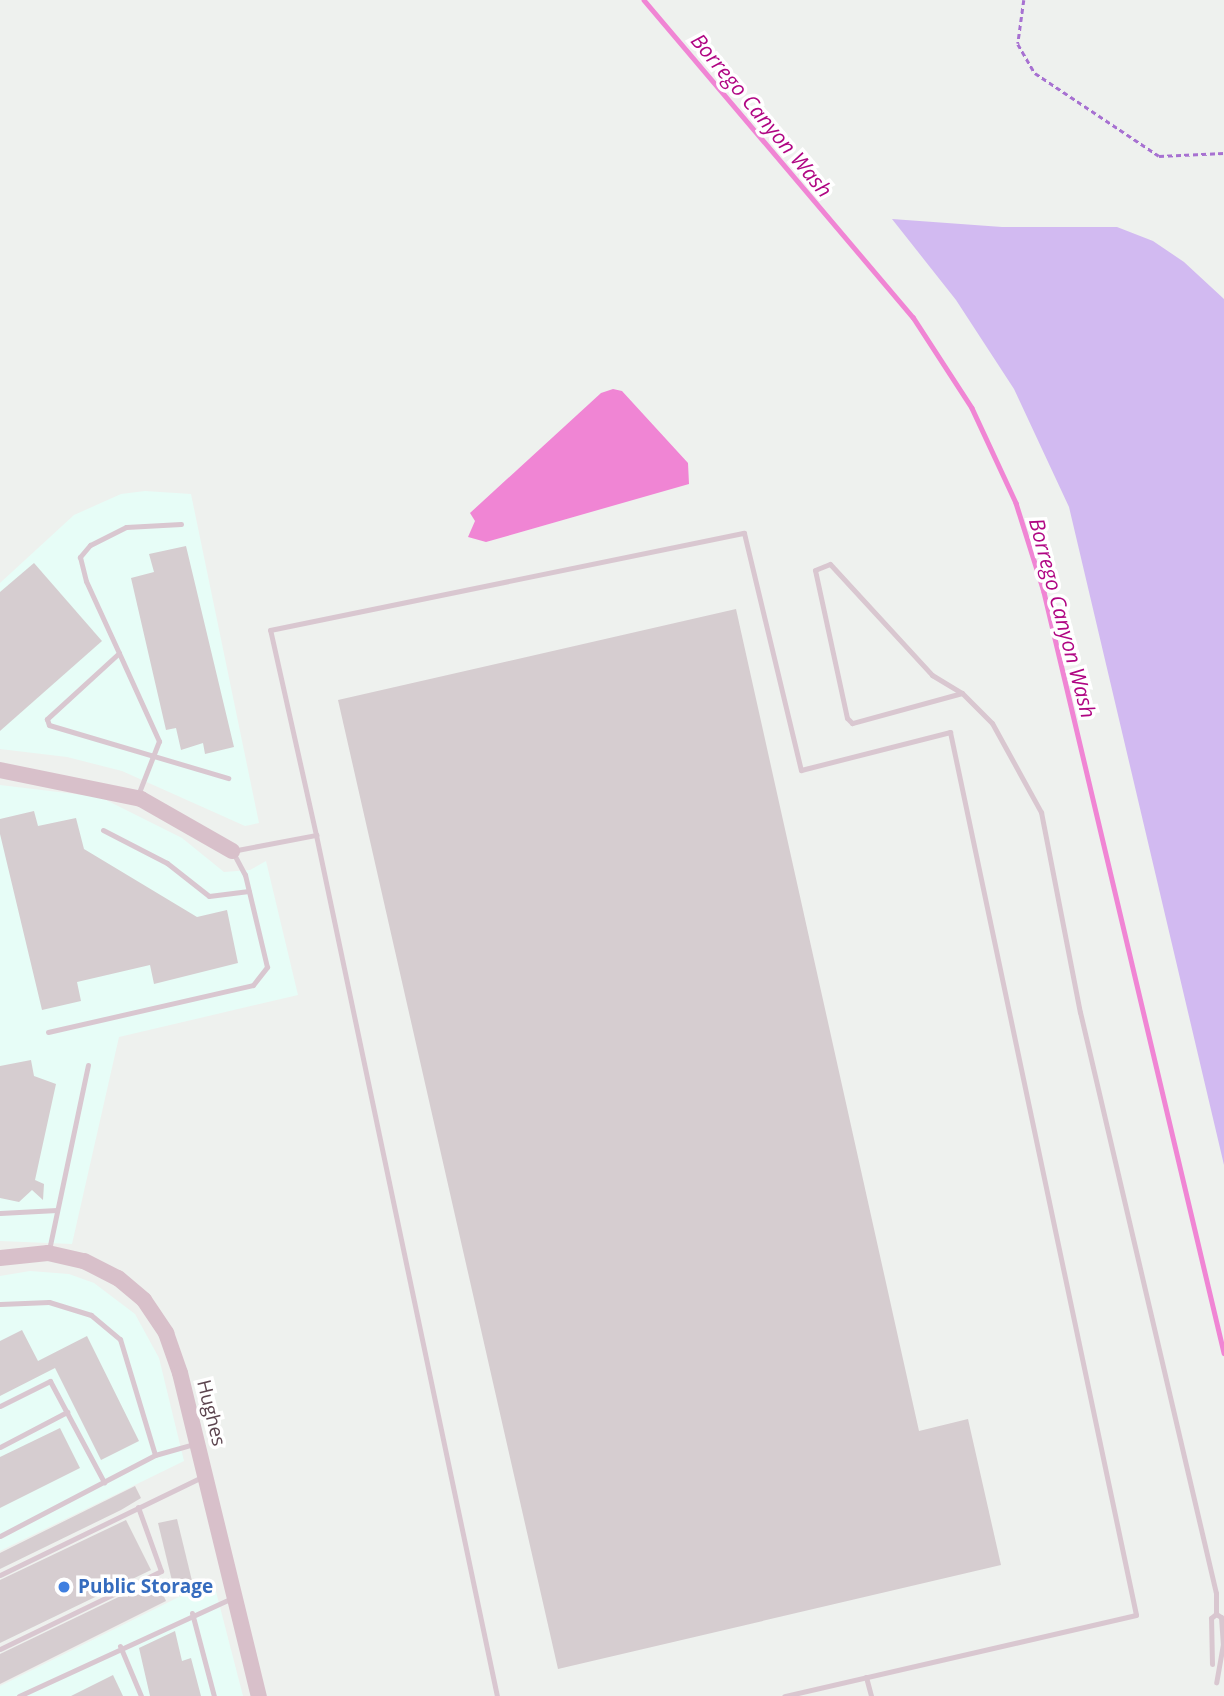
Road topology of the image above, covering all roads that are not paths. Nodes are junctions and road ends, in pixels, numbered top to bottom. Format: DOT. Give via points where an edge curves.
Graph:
graph roads {
  1 [pos="181,524"];
  2 [pos="119,653"];
  3 [pos="962,693"];
  4 [pos="153,756"];
  5 [pos="0,770"];
  6 [pos="228,778"];
  7 [pos="137,798"];
  8 [pos="103,830"];
  9 [pos="316,835"];
  10 [pos="232,851"];
  11 [pos="249,891"];
  12 [pos="48,1031"];
  13 [pos="88,1065"];
  14 [pos="58,1210"];
  15 [pos="0,1213"];
  16 [pos="48,1253"];
  17 [pos="0,1258"];
  18 [pos="0,1304"];
  19 [pos="0,1406"];
  20 [pos="67,1412"];
  21 [pos="197,1443"];
  22 [pos="0,1447"];
  23 [pos="155,1455"];
  24 [pos="205,1475"];
  25 [pos="104,1482"];
  26 [pos="138,1507"];
  27 [pos="0,1536"];
  28 [pos="0,1575"];
  29 [pos="235,1597"];
  30 [pos="192,1613"];
  31 [pos="1216,1614"];
  32 [pos="120,1646"];
  33 [pos="0,1649"];
  34 [pos="1212,1664"];
  35 [pos="866,1677"];
  36 [pos="1216,1682"];
  37 [pos="19,1696"];
  38 [pos="141,1696"];
  39 [pos="214,1696"];
  40 [pos="259,1696"];
  41 [pos="497,1696"];
  42 [pos="784,1696"];
  43 [pos="871,1696"];
  1 -- 2 [label="lane" via="126,527 90,545 80,557"];
  2 -- 4 [label="lane" via="159,741"];
  2 -- 4 [label="lane" via="47,719 49,725"];
  3 -- 3 [label="lane" via="932,676 830,564 815,570 847,718 852,723"];
  3 -- 31 [label="lane" via="1011,751 1041,812 1080,1012 1216,1593"];
  4 -- 6 [label="lane"];
  4 -- 7 [label="lane"];
  5 -- 7 [label="street"];
  7 -- 10 [label="street"];
  8 -- 11 [label="lane" via="167,863 209,896"];
  9 -- 10 [label="lane"];
  9 -- 35 [label="lane" via="270,630 744,533 801,770 950,732 1136,1615"];
  9 -- 41 [label="lane"];
  10 -- 11 [label="lane"];
  11 -- 12 [label="lane" via="267,967 253,985"];
  13 -- 14 [label="lane"];
  14 -- 15 [label="lane"];
  14 -- 16 [label="lane"];
  16 -- 17 [label="street, Hughes"];
  16 -- 21 [label="street, Hughes" via="84,1261 118,1278 144,1300 166,1333"];
  18 -- 23 [label="lane" via="50,1302 92,1315 120,1339"];
  19 -- 20 [label="lane" via="50,1381"];
  20 -- 22 [label="lane"];
  20 -- 25 [label="lane"];
  21 -- 23 [label="lane"];
  21 -- 24 [label="street, Hughes"];
  23 -- 25 [label="lane"];
  24 -- 26 [label="lane"];
  24 -- 29 [label="street, Hughes"];
  25 -- 27 [label="lane"];
  26 -- 28 [label="lane"];
  26 -- 33 [label="lane" via="162,1571"];
  29 -- 30 [label="lane"];
  29 -- 40 [label="street, Hughes"];
  30 -- 32 [label="lane"];
  30 -- 39 [label="lane"];
  31 -- 34 [label="lane" via="1212,1618"];
  31 -- 36 [label="lane" via="1221,1617 1223,1644"];
  32 -- 37 [label="lane"];
  32 -- 38 [label="lane"];
  35 -- 42 [label="lane"];
  35 -- 43 [label="lane"];
}
